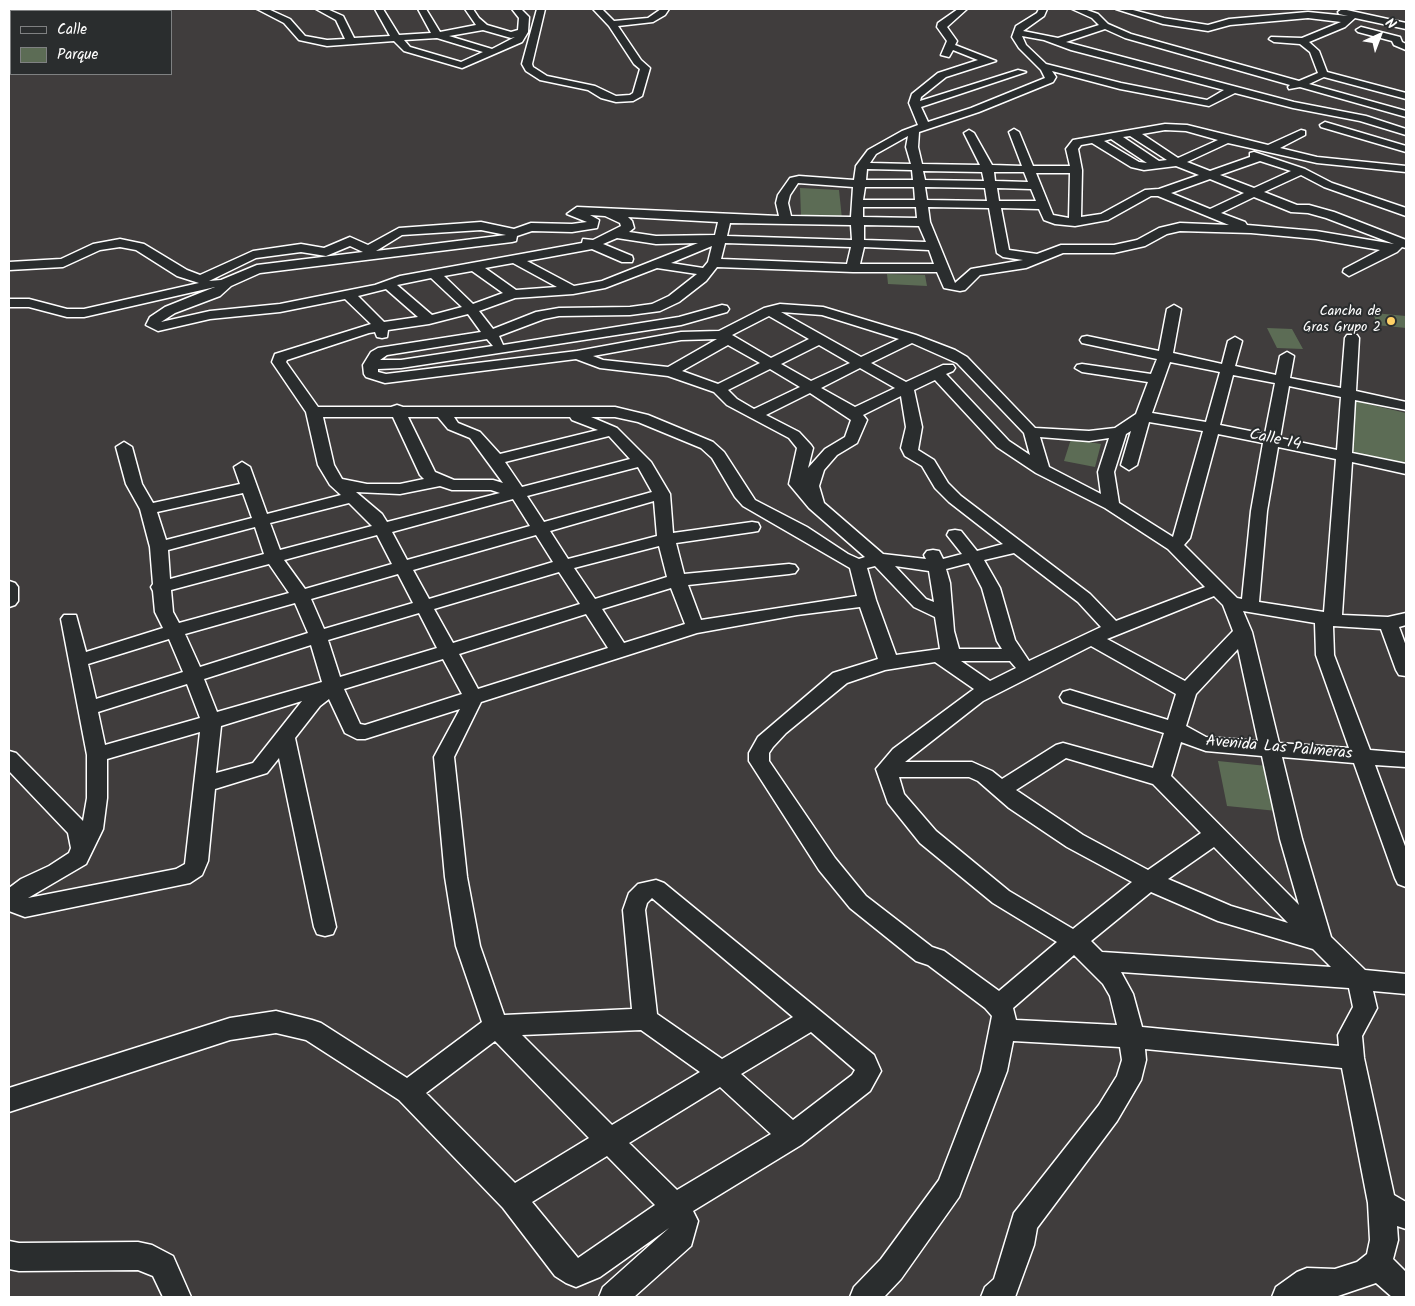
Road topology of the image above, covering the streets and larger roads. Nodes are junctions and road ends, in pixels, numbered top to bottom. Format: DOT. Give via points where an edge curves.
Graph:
graph roads {
  1 [pos="261,9"];
  2 [pos="320,9"];
  3 [pos="379,9"];
  4 [pos="422,9"];
  5 [pos="469,9"];
  6 [pos="516,9"];
  7 [pos="541,9"];
  8 [pos="597,9"];
  9 [pos="666,9"];
  10 [pos="963,9"];
  11 [pos="1043,9"];
  12 [pos="1076,9"];
  13 [pos="1120,9"];
  14 [pos="1274,9"];
  15 [pos="1306,9"];
  16 [pos="1182,12"];
  17 [pos="1247,12"];
  18 [pos="1319,12"];
  19 [pos="1263,18"];
  20 [pos="1349,20"];
  21 [pos="612,24"];
  22 [pos="483,26"];
  23 [pos="1105,26"];
  24 [pos="1217,26"];
  25 [pos="1406,26"];
  26 [pos="1018,33"];
  27 [pos="521,34"];
  28 [pos="437,35"];
  29 [pos="1406,35"];
  30 [pos="1128,36"];
  31 [pos="395,38"];
  32 [pos="1274,39"];
  33 [pos="1397,39"];
  34 [pos="350,40"];
  35 [pos="1304,41"];
  36 [pos="1056,42"];
  37 [pos="950,46"];
  38 [pos="1406,47"];
  39 [pos="1103,48"];
  40 [pos="493,52"];
  41 [pos="988,60"];
  42 [pos="1125,60"];
  43 [pos="966,66"];
  44 [pos="1159,69"];
  45 [pos="1021,72"];
  46 [pos="1054,73"];
  47 [pos="1323,74"];
  48 [pos="942,75"];
  49 [pos="1085,77"];
  50 [pos="1190,77"];
  51 [pos="997,79"];
  52 [pos="1297,84"];
  53 [pos="1120,86"];
  54 [pos="974,87"];
  55 [pos="1234,89"];
  56 [pos="1024,91"];
  57 [pos="1159,93"];
  58 [pos="1402,95"];
  59 [pos="1002,99"];
  60 [pos="1270,99"];
  61 [pos="915,106"];
  62 [pos="1379,106"];
  63 [pos="1305,108"];
  64 [pos="1406,114"];
  65 [pos="1160,115"];
  66 [pos="1292,118"];
  67 [pos="1362,118"];
  68 [pos="1325,126"];
  69 [pos="919,128"];
  70 [pos="1187,128"];
  71 [pos="1404,129"];
  72 [pos="969,132"];
  73 [pos="1014,132"];
  74 [pos="1133,133"];
  75 [pos="1301,133"];
  76 [pos="1210,135"];
  77 [pos="1113,136"];
  78 [pos="1094,139"];
  79 [pos="1381,142"];
  80 [pos="1271,148"];
  81 [pos="1406,149"];
  82 [pos="1224,151"];
  83 [pos="1191,154"];
  84 [pos="1260,157"];
  85 [pos="1177,162"];
  86 [pos="1245,163"];
  87 [pos="1348,163"];
  88 [pos="862,166"];
  89 [pos="917,166"];
  90 [pos="1160,166"];
  91 [pos="987,167"];
  92 [pos="1210,167"];
  93 [pos="1027,168"];
  94 [pos="1406,169"];
  95 [pos="1076,170"];
  96 [pos="1301,171"];
  97 [pos="920,183"];
  98 [pos="860,184"];
  99 [pos="990,185"];
  100 [pos="1035,186"];
  101 [pos="1160,193"];
  102 [pos="1255,193"];
  103 [pos="857,203"];
  104 [pos="922,203"];
  105 [pos="994,204"];
  106 [pos="1043,206"];
  107 [pos="1295,209"];
  108 [pos="604,211"];
  109 [pos="1406,212"];
  110 [pos="1210,213"];
  111 [pos="667,216"];
  112 [pos="725,219"];
  113 [pos="786,219"];
  114 [pos="807,220"];
  115 [pos="858,221"];
  116 [pos="924,222"];
  117 [pos="1075,222"];
  118 [pos="1252,229"];
  119 [pos="617,234"];
  120 [pos="656,240"];
  121 [pos="720,240"];
  122 [pos="473,242"];
  123 [pos="806,243"];
  124 [pos="1402,244"];
  125 [pos="592,245"];
  126 [pos="858,245"];
  127 [pos="934,246"];
  128 [pos="432,247"];
  129 [pos="374,254"];
  130 [pos="1038,257"];
  131 [pos="627,259"];
  132 [pos="511,261"];
  133 [pos="654,264"];
  134 [pos="9,266"];
  135 [pos="475,267"];
  136 [pos="710,268"];
  137 [pos="853,268"];
  138 [pos="942,268"];
  139 [pos="456,271"];
  140 [pos="1349,272"];
  141 [pos="434,274"];
  142 [pos="409,278"];
  143 [pos="613,280"];
  144 [pos="224,284"];
  145 [pos="388,284"];
  146 [pos="573,290"];
  147 [pos="540,292"];
  148 [pos="348,294"];
  149 [pos="513,294"];
  150 [pos="9,303"];
  151 [pos="471,309"];
  152 [pos="722,309"];
  153 [pos="1174,309"];
  154 [pos="769,311"];
  155 [pos="559,312"];
  156 [pos="429,320"];
  157 [pos="381,327"];
  158 [pos="489,335"];
  159 [pos="584,337"];
  160 [pos="725,337"];
  161 [pos="911,338"];
  162 [pos="1352,338"];
  163 [pos="821,339"];
  164 [pos="1087,340"];
  165 [pos="1235,342"];
  166 [pos="502,349"];
  167 [pos="383,351"];
  168 [pos="577,355"];
  169 [pos="1287,356"];
  170 [pos="1165,357"];
  171 [pos="962,360"];
  172 [pos="864,363"];
  173 [pos="370,364"];
  174 [pos="770,365"];
  175 [pos="1082,368"];
  176 [pos="1227,370"];
  177 [pos="670,372"];
  178 [pos="937,373"];
  179 [pos="1156,379"];
  180 [pos="1282,381"];
  181 [pos="810,388"];
  182 [pos="719,389"];
  183 [pos="907,389"];
  184 [pos="1348,394"];
  185 [pos="1406,406"];
  186 [pos="397,410"];
  187 [pos="314,412"];
  188 [pos="558,412"];
  189 [pos="443,413"];
  190 [pos="854,413"];
  191 [pos="754,415"];
  192 [pos="1143,416"];
  193 [pos="1213,428"];
  194 [pos="612,432"];
  195 [pos="1031,432"];
  196 [pos="1119,432"];
  197 [pos="1272,441"];
  198 [pos="124,446"];
  199 [pos="1344,456"];
  200 [pos="496,460"];
  201 [pos="641,460"];
  202 [pos="1128,465"];
  203 [pos="242,467"];
  204 [pos="1406,469"];
  205 [pos="1042,470"];
  206 [pos="439,481"];
  207 [pos="336,482"];
  208 [pos="249,487"];
  209 [pos="518,494"];
  210 [pos="662,494"];
  211 [pos="352,497"];
  212 [pos="816,505"];
  213 [pos="1112,505"];
  214 [pos="148,509"];
  215 [pos="261,522"];
  216 [pos="540,528"];
  217 [pos="752,528"];
  218 [pos="382,529"];
  219 [pos="955,535"];
  220 [pos="666,538"];
  221 [pos="1174,544"];
  222 [pos="1019,546"];
  223 [pos="158,547"];
  224 [pos="274,558"];
  225 [pos="973,558"];
  226 [pos="878,560"];
  227 [pos="935,560"];
  228 [pos="564,565"];
  229 [pos="858,565"];
  230 [pos="403,567"];
  231 [pos="789,569"];
  232 [pos="677,580"];
  233 [pos="9,587"];
  234 [pos="160,587"];
  235 [pos="300,595"];
  236 [pos="1224,596"];
  237 [pos="867,600"];
  238 [pos="9,601"];
  239 [pos="424,606"];
  240 [pos="1250,606"];
  241 [pos="591,607"];
  242 [pos="944,614"];
  243 [pos="70,618"];
  244 [pos="1328,619"];
  245 [pos="1406,619"];
  246 [pos="1388,623"];
  247 [pos="695,627"];
  248 [pos="1114,630"];
  249 [pos="174,631"];
  250 [pos="1243,632"];
  251 [pos="318,636"];
  252 [pos="1091,638"];
  253 [pos="618,649"];
  254 [pos="448,651"];
  255 [pos="944,655"];
  256 [pos="78,661"];
  257 [pos="889,662"];
  258 [pos="1022,663"];
  259 [pos="1406,670"];
  260 [pos="193,675"];
  261 [pos="333,686"];
  262 [pos="990,690"];
  263 [pos="1186,691"];
  264 [pos="473,697"];
  265 [pos="1070,698"];
  266 [pos="88,708"];
  267 [pos="211,722"];
  268 [pos="1175,730"];
  269 [pos="285,737"];
  270 [pos="1270,749"];
  271 [pos="97,755"];
  272 [pos="1360,756"];
  273 [pos="9,758"];
  274 [pos="1406,760"];
  275 [pos="886,769"];
  276 [pos="1160,778"];
  277 [pos="205,784"];
  278 [pos="1002,789"];
  279 [pos="1216,834"];
  280 [pos="82,848"];
  281 [pos="1406,878"];
  282 [pos="1149,881"];
  283 [pos="12,904"];
  284 [pos="325,927"];
  285 [pos="1074,941"];
  286 [pos="1320,942"];
  287 [pos="1096,961"];
  288 [pos="1359,979"];
  289 [pos="1406,984"];
  290 [pos="998,1006"];
  291 [pos="812,1018"];
  292 [pos="645,1019"];
  293 [pos="496,1026"];
  294 [pos="1003,1030"];
  295 [pos="1131,1037"];
  296 [pos="1352,1058"];
  297 [pos="723,1074"];
  298 [pos="408,1092"];
  299 [pos="9,1100"];
  300 [pos="792,1136"];
  301 [pos="610,1142"];
  302 [pos="513,1200"];
  303 [pos="1382,1204"];
  304 [pos="675,1207"];
  305 [pos="1406,1216"];
  306 [pos="9,1255"];
  307 [pos="1377,1264"];
  308 [pos="1406,1291"];
  309 [pos="177,1297"];
  310 [pos="613,1297"];
  311 [pos="864,1297"];
  312 [pos="995,1297"];
  313 [pos="1286,1297"];
  1 -- 34 [label="street" via="287,21 302,38 327,43"];
  2 -- 34 [label="street" via="340,18"];
  3 -- 31 [label="street"];
  4 -- 28 [label="street"];
  5 -- 22 [label="street"];
  6 -- 27 [label="street" via="524,17"];
  7 -- 21 [label="street" via="527,64 534,74 625,99 638,94 645,68 637,62"];
  8 -- 21 [label="street"];
  9 -- 21 [label="street" via="650,20"];
  10 -- 37 [label="street" via="943,23 942,27 952,41"];
  11 -- 26 [label="street" via="1041,14 1019,28"];
  12 -- 23 [label="street" via="1095,16"];
  13 -- 24 [label="street" via="1208,28"];
  14 -- 19 [label="street" via="1279,13"];
  15 -- 18 [label="street"];
  16 -- 24 [label="street" via="1203,24"];
  17 -- 19 [label="street"];
  18 -- 19 [label="street"];
  18 -- 20 [label="street"];
  19 -- 24 [label="street"];
  20 -- 25 [label="street"];
  20 -- 33 [label="street"];
  20 -- 35 [label="street"];
  22 -- 27 [label="street" via="505,35"];
  22 -- 28 [label="street"];
  23 -- 30 [label="street"];
  23 -- 36 [label="street"];
  26 -- 36 [label="street" via="1046,37"];
  26 -- 46 [label="street" via="1022,46"];
  27 -- 40 [label="street" via="519,40"];
  28 -- 31 [label="street"];
  28 -- 40 [label="street"];
  29 -- 33 [label="street"];
  30 -- 39 [label="street"];
  30 -- 52 [label="street"];
  31 -- 34 [label="street"];
  31 -- 40 [label="street" via="407,49 462,65"];
  32 -- 35 [label="street"];
  33 -- 38 [label="street" via="1397,43"];
  35 -- 47 [label="street" via="1314,50"];
  36 -- 39 [label="street"];
  37 -- 41 [label="street"];
  37 -- 43 [label="street" via="946,57"];
  39 -- 42 [label="street"];
  39 -- 46 [label="street"];
  41 -- 43 [label="street"];
  41 -- 45 [label="street"];
  42 -- 44 [label="street"];
  42 -- 49 [label="street"];
  43 -- 48 [label="street"];
  43 -- 51 [label="street"];
  44 -- 50 [label="street"];
  44 -- 53 [label="street"];
  45 -- 46 [label="street"];
  45 -- 51 [label="street"];
  46 -- 49 [label="street"];
  46 -- 56 [label="street" via="1050,80"];
  47 -- 52 [label="street"];
  47 -- 58 [label="street"];
  48 -- 54 [label="street"];
  48 -- 61 [label="street" via="916,96"];
  49 -- 53 [label="street"];
  50 -- 55 [label="street"];
  50 -- 57 [label="street"];
  51 -- 54 [label="street"];
  51 -- 56 [label="street"];
  52 -- 60 [label="street"];
  52 -- 62 [label="street"];
  53 -- 57 [label="street"];
  54 -- 59 [label="street"];
  54 -- 61 [label="street"];
  55 -- 57 [label="street" via="1209,103"];
  55 -- 60 [label="street"];
  56 -- 59 [label="street"];
  58 -- 62 [label="street"];
  59 -- 69 [label="street"];
  60 -- 63 [label="street"];
  61 -- 69 [label="street"];
  62 -- 64 [label="street"];
  62 -- 67 [label="street"];
  63 -- 66 [label="street"];
  63 -- 67 [label="street"];
  65 -- 70 [label="street"];
  67 -- 71 [label="street"];
  68 -- 79 [label="street"];
  69 -- 88 [label="street" via="872,152"];
  69 -- 89 [label="street" via="912,147"];
  70 -- 74 [label="street" via="1165,127"];
  70 -- 76 [label="street"];
  71 -- 79 [label="street"];
  72 -- 91 [label="street"];
  73 -- 93 [label="street"];
  74 -- 77 [label="street"];
  74 -- 85 [label="street"];
  75 -- 80 [label="street"];
  76 -- 80 [label="street"];
  76 -- 82 [label="street"];
  77 -- 78 [label="street"];
  77 -- 90 [label="street"];
  78 -- 90 [label="street" via="1135,165"];
  78 -- 95 [label="street" via="1074,145"];
  79 -- 81 [label="street"];
  79 -- 87 [label="street"];
  80 -- 87 [label="street" via="1317,160"];
  82 -- 83 [label="street" via="1205,148"];
  82 -- 84 [label="street"];
  82 -- 86 [label="street"];
  83 -- 85 [label="street"];
  83 -- 92 [label="street"];
  84 -- 86 [label="street"];
  84 -- 96 [label="street"];
  85 -- 90 [label="street"];
  85 -- 92 [label="street"];
  86 -- 92 [label="street" via="1229,170"];
  87 -- 94 [label="street"];
  88 -- 89 [label="street"];
  88 -- 98 [label="street"];
  89 -- 91 [label="street"];
  89 -- 97 [label="street"];
  91 -- 93 [label="street"];
  91 -- 99 [label="street"];
  92 -- 101 [label="street"];
  92 -- 102 [label="street"];
  93 -- 95 [label="street"];
  93 -- 100 [label="street"];
  95 -- 117 [label="street"];
  96 -- 102 [label="street"];
  96 -- 109 [label="street" via="1328,186"];
  97 -- 98 [label="street"];
  97 -- 99 [label="street"];
  97 -- 104 [label="street"];
  98 -- 103 [label="street"];
  98 -- 113 [label="street" via="806,178 794,180 782,203"];
  99 -- 100 [label="street"];
  99 -- 105 [label="street"];
  100 -- 106 [label="street"];
  101 -- 110 [label="street"];
  101 -- 117 [label="street" via="1146,192 1104,217"];
  102 -- 107 [label="street"];
  102 -- 110 [label="street"];
  103 -- 104 [label="street"];
  103 -- 115 [label="street"];
  104 -- 105 [label="street"];
  104 -- 116 [label="street"];
  105 -- 106 [label="street"];
  105 -- 130 [label="street" via="1003,253"];
  106 -- 117 [label="street" via="1048,217"];
  107 -- 118 [label="street"];
  107 -- 124 [label="street" via="1330,215"];
  108 -- 111 [label="street"];
  108 -- 119 [label="street" via="629,225"];
  108 -- 134 [label="street" via="574,212 577,216 594,220 589,226 536,227 515,233 468,226 395,233 368,250 350,241 326,252 301,248 253,256 198,280 140,247 120,243 97,247 63,263"];
  110 -- 118 [label="street"];
  111 -- 112 [label="street"];
  111 -- 120 [label="street" via="666,227"];
  112 -- 113 [label="street"];
  112 -- 121 [label="street"];
  113 -- 114 [label="street"];
  114 -- 115 [label="street"];
  114 -- 123 [label="street"];
  115 -- 116 [label="street"];
  115 -- 126 [label="street"];
  116 -- 127 [label="street"];
  118 -- 124 [label="street"];
  118 -- 130 [label="street" via="1180,227 1114,249 1061,249"];
  119 -- 120 [label="street"];
  119 -- 125 [label="street"];
  120 -- 121 [label="street"];
  120 -- 131 [label="street"];
  121 -- 123 [label="street"];
  121 -- 133 [label="street"];
  121 -- 136 [label="street"];
  122 -- 125 [label="street" via="570,232"];
  122 -- 128 [label="street"];
  122 -- 132 [label="street"];
  123 -- 126 [label="street"];
  124 -- 140 [label="street"];
  125 -- 131 [label="street"];
  125 -- 132 [label="street"];
  126 -- 127 [label="street"];
  126 -- 137 [label="street"];
  127 -- 138 [label="street"];
  128 -- 129 [label="street"];
  128 -- 139 [label="street"];
  129 -- 142 [label="street"];
  129 -- 144 [label="street" via="257,269"];
  130 -- 138 [label="street" via="1020,265 976,272 960,287 949,285"];
  131 -- 143 [label="street"];
  132 -- 135 [label="street"];
  132 -- 146 [label="street"];
  133 -- 136 [label="street"];
  133 -- 143 [label="street"];
  135 -- 139 [label="street"];
  135 -- 149 [label="street"];
  136 -- 137 [label="street"];
  136 -- 155 [label="street" via="674,299 655,308"];
  137 -- 138 [label="street"];
  139 -- 141 [label="street"];
  141 -- 142 [label="street"];
  141 -- 151 [label="street"];
  142 -- 145 [label="street"];
  143 -- 146 [label="street"];
  144 -- 148 [label="street" via="215,292 170,310 153,325 158,327 210,315 280,308"];
  144 -- 150 [label="street" via="159,294 84,313 67,314 29,303"];
  145 -- 148 [label="street"];
  145 -- 156 [label="street"];
  146 -- 147 [label="street"];
  147 -- 149 [label="street"];
  147 -- 155 [label="street"];
  148 -- 157 [label="street"];
  149 -- 151 [label="street"];
  151 -- 156 [label="street"];
  151 -- 158 [label="street"];
  152 -- 159 [label="street" via="681,321"];
  153 -- 170 [label="street"];
  154 -- 160 [label="street"];
  154 -- 161 [label="street" via="790,308 823,311"];
  154 -- 163 [label="street"];
  155 -- 158 [label="street" via="541,315"];
  155 -- 159 [label="street"];
  156 -- 157 [label="street"];
  157 -- 167 [label="street"];
  157 -- 187 [label="street" via="280,357 279,362"];
  158 -- 166 [label="street"];
  158 -- 167 [label="street"];
  159 -- 166 [label="street"];
  160 -- 168 [label="street" via="681,336"];
  160 -- 174 [label="street"];
  160 -- 177 [label="street"];
  161 -- 171 [label="street"];
  161 -- 172 [label="street"];
  162 -- 184 [label="street"];
  163 -- 172 [label="street"];
  163 -- 174 [label="street"];
  164 -- 170 [label="street"];
  165 -- 176 [label="street"];
  166 -- 173 [label="street" via="401,364"];
  167 -- 173 [label="street"];
  168 -- 173 [label="street" via="385,379 371,374"];
  168 -- 177 [label="street" via="600,364"];
  169 -- 180 [label="street"];
  170 -- 176 [label="street"];
  170 -- 179 [label="street"];
  171 -- 178 [label="street"];
  171 -- 195 [label="street"];
  172 -- 181 [label="street"];
  172 -- 183 [label="street"];
  174 -- 181 [label="street"];
  174 -- 182 [label="street"];
  175 -- 179 [label="street"];
  176 -- 180 [label="street"];
  176 -- 193 [label="street"];
  177 -- 182 [label="street"];
  178 -- 183 [label="street"];
  178 -- 205 [label="street" via="1003,444"];
  179 -- 192 [label="street"];
  180 -- 184 [label="street"];
  180 -- 197 [label="street"];
  181 -- 190 [label="street"];
  181 -- 191 [label="street"];
  182 -- 191 [label="street" via="732,402"];
  183 -- 190 [label="street"];
  183 -- 222 [label="street" via="914,427 909,448 911,453 932,467 954,500"];
  184 -- 185 [label="street"];
  184 -- 199 [label="street"];
  186 -- 187 [label="street"];
  186 -- 189 [label="street"];
  186 -- 206 [label="street" via="428,475"];
  187 -- 207 [label="street" via="326,465"];
  188 -- 189 [label="street"];
  188 -- 194 [label="street" via="598,424"];
  188 -- 229 [label="street" via="615,412 643,418 707,445 727,466 749,503"];
  189 -- 200 [label="street" via="452,426 475,435"];
  190 -- 212 [label="street" via="859,420 852,440 831,452 816,469 811,486"];
  191 -- 212 [label="street" via="794,435 805,448 797,484"];
  192 -- 193 [label="street, Calle 14"];
  192 -- 196 [label="street"];
  192 -- 202 [label="street"];
  193 -- 197 [label="street, Calle 14"];
  193 -- 221 [label="street" via="1182,538"];
  194 -- 200 [label="street"];
  194 -- 201 [label="street"];
  195 -- 196 [label="street" via="1089,436"];
  195 -- 205 [label="street"];
  196 -- 213 [label="street" via="1106,472"];
  197 -- 199 [label="street, Calle 14"];
  197 -- 240 [label="street" via="1259,511"];
  198 -- 214 [label="street" via="134,484"];
  199 -- 204 [label="street, Calle 14"];
  199 -- 244 [label="street"];
  200 -- 209 [label="street"];
  201 -- 209 [label="street"];
  201 -- 210 [label="street"];
  203 -- 208 [label="street"];
  205 -- 213 [label="street"];
  206 -- 207 [label="street" via="400,489 367,489"];
  206 -- 209 [label="street" via="452,486 493,485"];
  207 -- 211 [label="street"];
  208 -- 214 [label="street"];
  208 -- 215 [label="street"];
  209 -- 216 [label="street"];
  209 -- 218 [label="street"];
  210 -- 216 [label="street"];
  210 -- 220 [label="street"];
  211 -- 215 [label="street"];
  211 -- 218 [label="street" via="376,518"];
  212 -- 226 [label="street"];
  213 -- 221 [label="street"];
  214 -- 223 [label="street"];
  215 -- 223 [label="street"];
  215 -- 224 [label="street"];
  216 -- 228 [label="street"];
  216 -- 230 [label="street"];
  217 -- 220 [label="street"];
  218 -- 224 [label="street"];
  218 -- 230 [label="street"];
  219 -- 225 [label="street"];
  220 -- 228 [label="street"];
  220 -- 232 [label="street"];
  221 -- 236 [label="street"];
  222 -- 225 [label="street"];
  222 -- 248 [label="street" via="1084,598"];
  223 -- 234 [label="street"];
  224 -- 234 [label="street"];
  224 -- 235 [label="street"];
  225 -- 227 [label="street"];
  225 -- 258 [label="street" via="991,588 1006,641"];
  226 -- 227 [label="street"];
  226 -- 229 [label="street"];
  226 -- 242 [label="street" via="920,603"];
  227 -- 242 [label="street"];
  228 -- 239 [label="street"];
  228 -- 241 [label="street"];
  229 -- 237 [label="street"];
  230 -- 235 [label="street"];
  230 -- 239 [label="street"];
  231 -- 232 [label="street"];
  232 -- 241 [label="street"];
  232 -- 247 [label="street"];
  233 -- 238 [label="street"];
  234 -- 249 [label="street" via="164,612"];
  235 -- 249 [label="street"];
  235 -- 251 [label="street"];
  236 -- 240 [label="street"];
  236 -- 248 [label="street" via="1198,595"];
  236 -- 250 [label="street"];
  237 -- 247 [label="street"];
  237 -- 257 [label="street"];
  239 -- 251 [label="street"];
  239 -- 254 [label="street"];
  240 -- 244 [label="street"];
  241 -- 253 [label="street"];
  241 -- 254 [label="street"];
  242 -- 255 [label="street"];
  243 -- 256 [label="street"];
  244 -- 246 [label="street"];
  244 -- 272 [label="street" via="1325,654"];
  245 -- 246 [label="street"];
  246 -- 259 [label="street"];
  247 -- 253 [label="street"];
  248 -- 252 [label="street"];
  249 -- 256 [label="street"];
  249 -- 260 [label="street"];
  250 -- 263 [label="street"];
  250 -- 270 [label="street"];
  251 -- 260 [label="street"];
  251 -- 261 [label="street"];
  252 -- 258 [label="street"];
  252 -- 263 [label="street"];
  253 -- 264 [label="street"];
  254 -- 261 [label="street"];
  254 -- 264 [label="street"];
  255 -- 257 [label="street"];
  255 -- 258 [label="street"];
  255 -- 262 [label="street"];
  256 -- 266 [label="street"];
  257 -- 290 [label="street" via="840,678 829,686 764,742 759,753 760,761 827,864 858,902"];
  258 -- 262 [label="street"];
  260 -- 266 [label="street"];
  260 -- 267 [label="street"];
  261 -- 264 [label="street" via="352,728 357,732"];
  261 -- 267 [label="street"];
  261 -- 269 [label="street" via="313,701"];
  262 -- 275 [label="street" via="976,696 944,720"];
  263 -- 268 [label="street"];
  264 -- 293 [label="street" via="444,757 456,877 468,946"];
  265 -- 268 [label="street, Avenida Las Palmeras"];
  266 -- 271 [label="street"];
  267 -- 271 [label="street"];
  267 -- 277 [label="street"];
  268 -- 270 [label="street, Avenida Las Palmeras" via="1206,744"];
  268 -- 276 [label="street"];
  269 -- 277 [label="street" via="260,768"];
  269 -- 284 [label="street"];
  270 -- 272 [label="street, Avenida Las Palmeras"];
  270 -- 286 [label="street"];
  271 -- 280 [label="street" via="97,798 92,829"];
  272 -- 274 [label="street, Avenida Las Palmeras"];
  272 -- 281 [label="street"];
  273 -- 280 [label="street" via="78,830"];
  275 -- 278 [label="street" via="972,770"];
  275 -- 285 [label="street" via="895,797 928,837 1001,897"];
  276 -- 278 [label="street" via="1062,750"];
  276 -- 279 [label="street"];
  277 -- 283 [label="street" via="194,869 182,876 25,908"];
  278 -- 282 [label="street" via="1075,841"];
  279 -- 282 [label="street"];
  279 -- 286 [label="street"];
  280 -- 283 [label="street" via="78,858 29,885 17,894"];
  282 -- 285 [label="street"];
  282 -- 286 [label="street" via="1226,914"];
  285 -- 287 [label="street"];
  285 -- 290 [label="street"];
  286 -- 288 [label="street"];
  287 -- 288 [label="street"];
  287 -- 295 [label="street" via="1111,977 1120,994"];
  288 -- 289 [label="street"];
  288 -- 296 [label="street" via="1365,1008 1350,1035"];
  290 -- 294 [label="street" via="1004,1014"];
  291 -- 292 [label="street" via="656,889 641,894 634,910"];
  291 -- 297 [label="street"];
  291 -- 300 [label="street" via="864,1063 868,1071 861,1083"];
  292 -- 293 [label="street"];
  292 -- 297 [label="street"];
  293 -- 298 [label="street"];
  293 -- 301 [label="street"];
  294 -- 295 [label="street"];
  294 -- 311 [label="street" via="994,1071 949,1188 891,1269"];
  295 -- 296 [label="street"];
  295 -- 312 [label="street" via="1134,1060 1128,1080 1108,1113 1024,1223 1005,1288"];
  296 -- 303 [label="street"];
  297 -- 300 [label="street"];
  297 -- 301 [label="street"];
  298 -- 299 [label="street" via="312,1031 276,1022 230,1029"];
  298 -- 302 [label="street"];
  300 -- 304 [label="street"];
  301 -- 302 [label="street"];
  301 -- 304 [label="street"];
  302 -- 304 [label="street" via="565,1266 576,1273 590,1267"];
  303 -- 305 [label="street"];
  303 -- 307 [label="street" via="1384,1240"];
  304 -- 310 [label="street" via="684,1221 681,1236"];
  306 -- 309 [label="street" via="152,1259 163,1266"];
  307 -- 308 [label="street"];
  307 -- 313 [label="street" via="1365,1274 1335,1283 1307,1282"];
}
